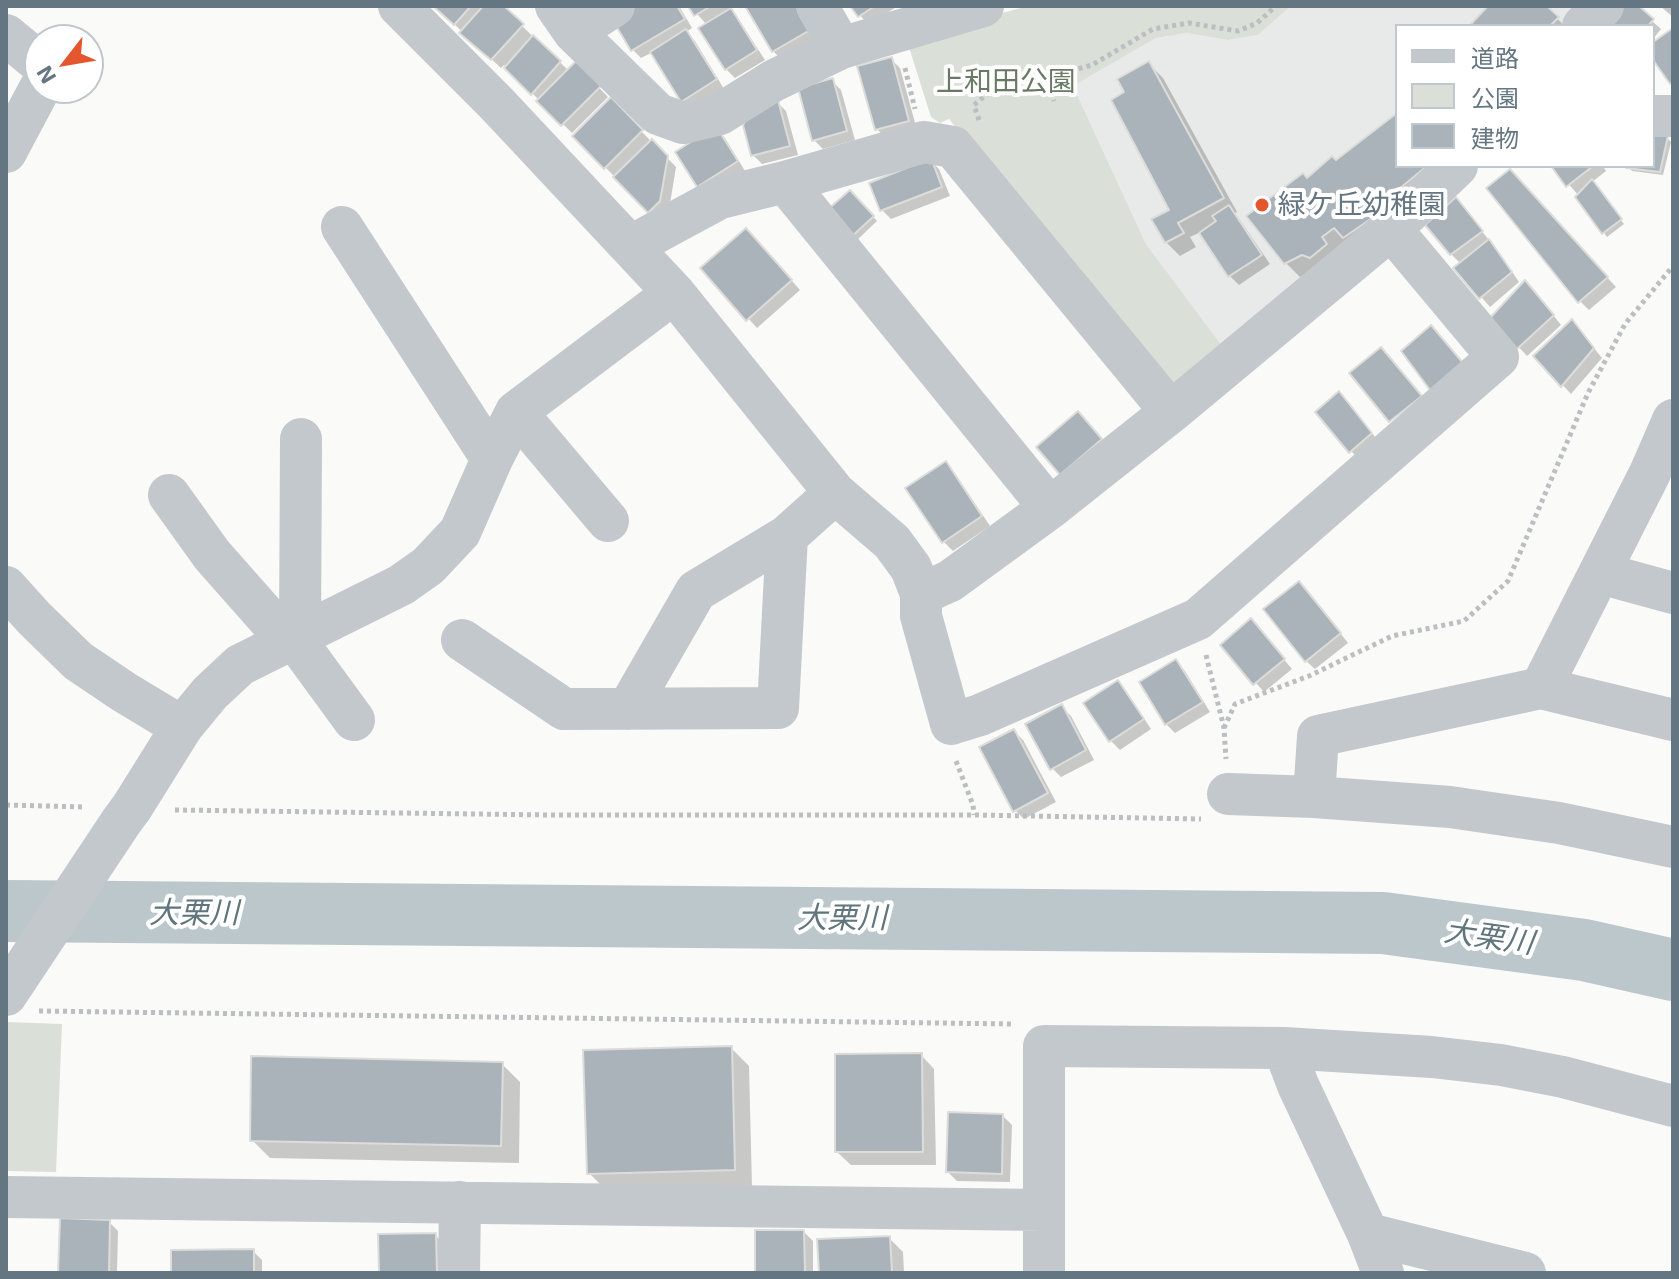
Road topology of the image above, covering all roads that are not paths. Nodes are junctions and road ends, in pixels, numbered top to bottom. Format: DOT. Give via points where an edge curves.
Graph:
graph roads {
  1 [pos="399,6"];
  2 [pos="614,6"];
  3 [pos="817,6"];
  4 [pos="983,6"];
  5 [pos="1603,6"];
  6 [pos="565,19"];
  7 [pos="1585,24"];
  8 [pos="6,35"];
  9 [pos="841,48"];
  10 [pos="24,50"];
  11 [pos="32,104"];
  12 [pos="6,152"];
  13 [pos="1455,168"];
  14 [pos="785,182"];
  15 [pos="342,227"];
  16 [pos="1391,229"];
  17 [pos="631,246"];
  18 [pos="674,293"];
  19 [pos="516,412"];
  20 [pos="1171,412"];
  21 [pos="1673,420"];
  22 [pos="301,439"];
  23 [pos="492,459"];
  24 [pos="835,493"];
  25 [pos="169,495"];
  26 [pos="1050,508"];
  27 [pos="608,521"];
  28 [pos="787,536"];
  29 [pos="1600,573"];
  30 [pos="6,587"];
  31 [pos="1673,593"];
  32 [pos="921,594"];
  33 [pos="294,638"];
  34 [pos="462,640"];
  35 [pos="1541,688"];
  36 [pos="628,709"];
  37 [pos="354,720"];
  38 [pos="1673,720"];
  39 [pos="182,727"];
  40 [pos="1314,797"];
  41 [pos="1215,806"];
  42 [pos="1673,847"];
  43 [pos="19,1003"];
  44 [pos="1284,1048"];
  45 [pos="1673,1106"];
  46 [pos="6,1197"];
  47 [pos="460,1202"];
  48 [pos="1043,1210"];
  49 [pos="1368,1234"];
  50 [pos="459,1273"];
  51 [pos="1044,1273"];
  52 [pos="1383,1273"];
  53 [pos="1525,1273"];
  1 -- 17 [label="street"];
  2 -- 6 [label="street"];
  3 -- 9 [label="street"];
  4 -- 9 [label="street"];
  5 -- 7 [label="street"];
  6 -- 9 [label="street" via="658,114 683,123 720,114"];
  8 -- 10 [label="street"];
  11 -- 12 [label="street"];
  13 -- 16 [label="street"];
  14 -- 17 [label="street" via="720,198"];
  14 -- 20 [label="street" via="924,142 953,147"];
  14 -- 26 [label="street"];
  15 -- 23 [label="street"];
  16 -- 20 [label="street"];
  16 -- 32 [label="street" via="1498,357 1198,619 951,724 921,616"];
  17 -- 18 [label="street"];
  18 -- 19 [label="street"];
  18 -- 24 [label="street"];
  19 -- 23 [label="street"];
  19 -- 27 [label="street"];
  20 -- 26 [label="street"];
  21 -- 29 [label="street"];
  22 -- 33 [label="street"];
  23 -- 33 [label="street" via="460,532 428,566"];
  24 -- 28 [label="street"];
  24 -- 32 [label="street" via="892,542"];
  25 -- 33 [label="street" via="212,555"];
  26 -- 32 [label="street" via="950,581"];
  28 -- 36 [label="street" via="696,591"];
  28 -- 36 [label="street" via="778,708"];
  29 -- 31 [label="street"];
  29 -- 35 [label="street"];
  30 -- 39 [label="street" via="78,661"];
  33 -- 37 [label="street"];
  33 -- 39 [label="street" via="240,665"];
  34 -- 36 [label="street" via="564,709"];
  35 -- 38 [label="street"];
  35 -- 40 [label="street" via="1318,736"];
  39 -- 43 [label="street" via="132,807 109,814"];
  40 -- 41 [label="street"];
  40 -- 42 [label="street" via="1450,807"];
  44 -- 45 [label="street" via="1501,1065"];
  44 -- 48 [label="street" via="1034,1035"];
  44 -- 49 [label="street"];
  46 -- 47 [label="street"];
  47 -- 48 [label="street"];
  47 -- 50 [label="street"];
  48 -- 51 [label="street"];
  49 -- 52 [label="street"];
  49 -- 53 [label="street"];
}
